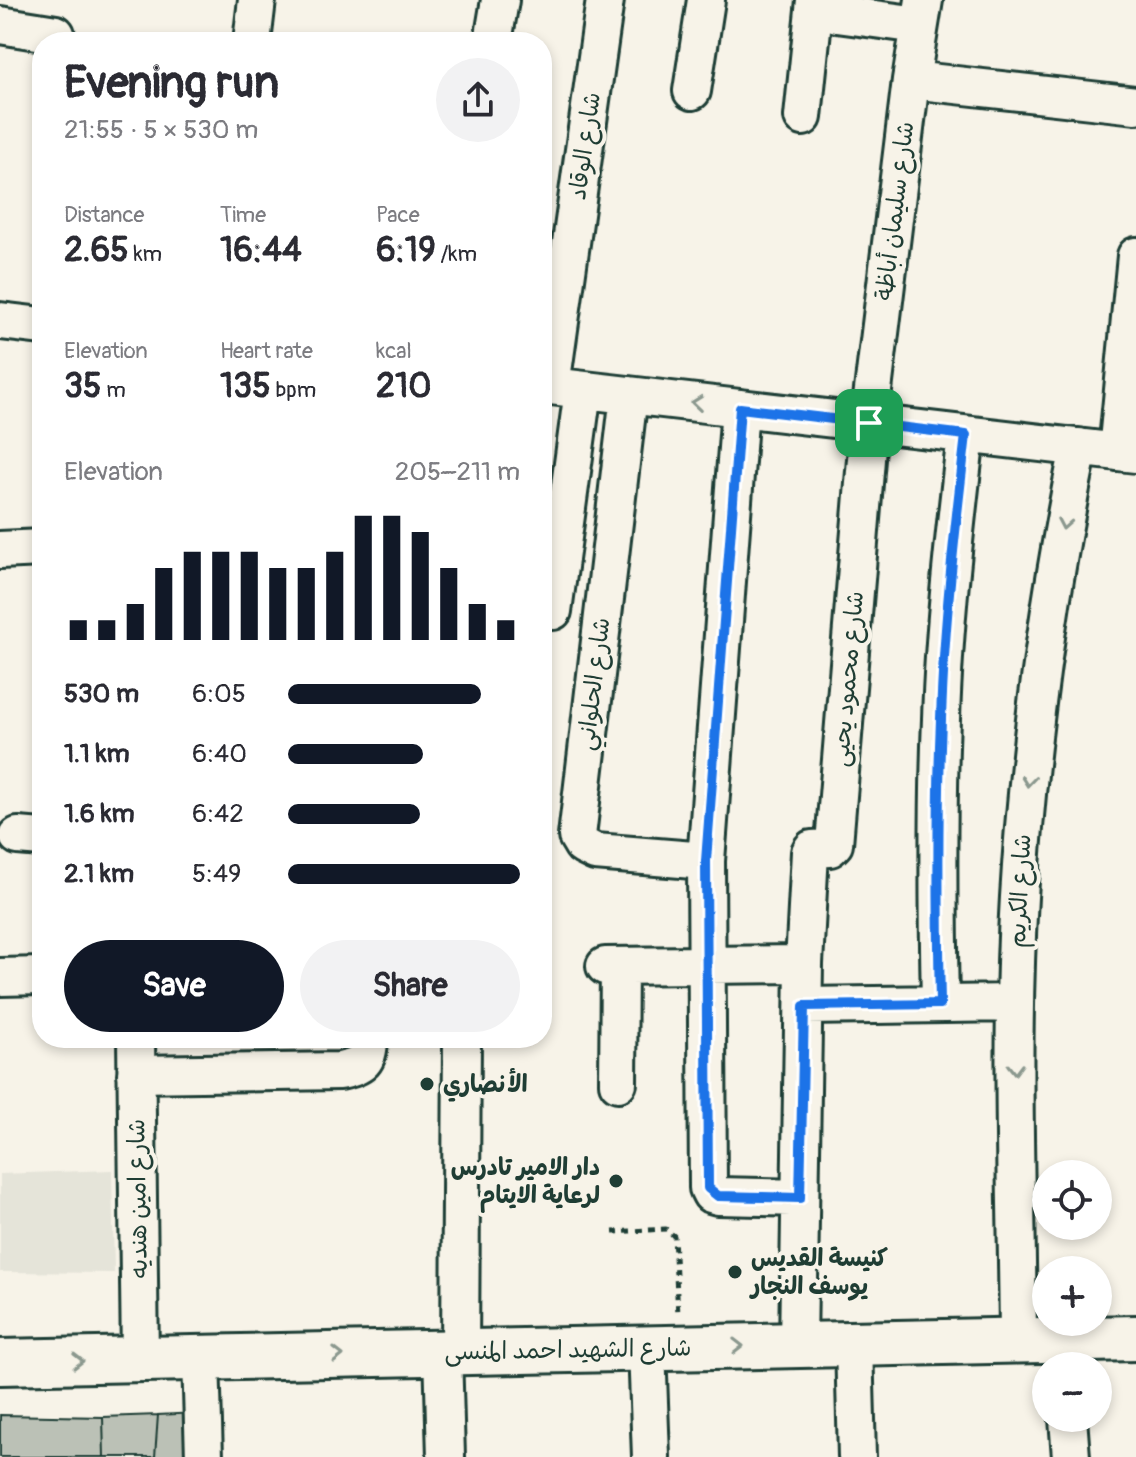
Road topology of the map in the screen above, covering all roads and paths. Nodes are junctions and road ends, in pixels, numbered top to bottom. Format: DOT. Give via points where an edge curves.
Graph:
graph roads {
  1 [pos="257,0"];
  2 [pos="500,0"];
  3 [pos="605,0"];
  4 [pos="706,0"];
  5 [pos="826,7"];
  6 [pos="922,12"];
  7 [pos="0,25"];
  8 [pos="44,32"];
  9 [pos="253,32"];
  10 [pos="495,32"];
  11 [pos="911,80"];
  12 [pos="692,91"];
  13 [pos="1136,105"];
  14 [pos="803,117"];
  15 [pos="1136,256"];
  16 [pos="0,321"];
  17 [pos="32,325"];
  18 [pos="559,387"];
  19 [pos="629,395"];
  20 [pos="740,408"];
  21 [pos="869,423"];
  22 [pos="966,435"];
  23 [pos="1079,447"];
  24 [pos="1127,453"];
  25 [pos="32,548"];
  26 [pos="0,550"];
  27 [pos="553,611"];
  28 [pos="706,861"];
  29 [pos="804,964"];
  30 [pos="705,965"];
  31 [pos="32,976"];
  32 [pos="0,977"];
  33 [pos="1015,1003"];
  34 [pos="940,1004"];
  35 [pos="804,1006"];
  36 [pos="136,1048"];
  37 [pos="369,1048"];
  38 [pos="462,1048"];
  39 [pos="136,1074"];
  40 [pos="618,1083"];
  41 [pos="800,1198"];
  42 [pos="613,1232"];
  43 [pos="1136,1338"];
  44 [pos="1018,1340"];
  45 [pos="854,1344"];
  46 [pos="798,1345"];
  47 [pos="663,1348"];
  48 [pos="1059,1352"];
  49 [pos="1067,1352"];
  50 [pos="452,1353"];
  51 [pos="201,1358"];
  52 [pos="140,1359"];
  53 [pos="0,1362"];
  54 [pos="1069,1432"];
  55 [pos="204,1457"];
  56 [pos="446,1457"];
  57 [pos="651,1457"];
  58 [pos="857,1457"];
  59 [pos="1071,1457"];
  1 -- 9 [label="street"];
  2 -- 10 [label="street"];
  3 -- 18 [label="street, شارع الوقاد"];
  4 -- 12 [label="street"];
  5 -- 6 [label="street"];
  5 -- 14 [label="street"];
  6 -- 11 [label="street, شارع سليمان أباظة"];
  7 -- 8 [label="street"];
  11 -- 13 [label="street"];
  11 -- 21 [label="street, شارع سليمان أباظة"];
  15 -- 24 [label="street"];
  16 -- 17 [label="street"];
  18 -- 19 [label="street"];
  18 -- 27 [label="street, شارع الوقاد"];
  20 -- 19 [label="street, one-way"];
  19 -- 28 [label="street, شارع الحلواني" via="577,836 595,852"];
  20 -- 21 [label="street"];
  20 -- 28 [label="street"];
  21 -- 22 [label="street"];
  21 -- 29 [label="street, شارع محمود يحيى" via="834,844 810,850"];
  22 -- 23 [label="street"];
  22 -- 34 [label="street" via="941,717"];
  23 -- 24 [label="street"];
  23 -- 33 [label="street, شارع الكريم, one-way" via="1037,700"];
  25 -- 26 [label="street"];
  28 -- 30 [label="street"];
  29 -- 30 [label="street"];
  29 -- 35 [label="street"];
  30 -- 40 [label="street" via="612,966"];
  30 -- 41 [label="street" via="709,1191 718,1196"];
  31 -- 32 [label="street"];
  33 -- 34 [label="street"];
  33 -- 44 [label="street, شارع الكريم, one-way"];
  34 -- 35 [label="street"];
  35 -- 41 [label="street"];
  36 -- 39 [label="street, شارع امين هنديه"];
  37 -- 39 [label="street" via="363,1062 340,1071"];
  38 -- 50 [label="street"];
  39 -- 52 [label="street, شارع امين هنديه"];
  41 -- 46 [label="street"];
  42 -- 47 [label="path" via="666,1229 674,1236"];
  43 -- 49 [label="main road, شارع الشهيد احمد المنسى"];
  44 -- 45 [label="main road, شارع الشهيد احمد المنسى"];
  44 -- 48 [label="main road, شارع الشهيد احمد المنسى"];
  45 -- 46 [label="main road, شارع الشهيد احمد المنسى"];
  45 -- 58 [label="street"];
  47 -- 46 [label="main road, شارع الشهيد احمد المنسى, one-way"];
  47 -- 50 [label="main road, شارع الشهيد احمد المنسى"];
  47 -- 57 [label="street"];
  51 -- 50 [label="main road, شارع الشهيد احمد المنسى, one-way"];
  50 -- 56 [label="street"];
  51 -- 52 [label="main road, شارع الشهيد احمد المنسى"];
  51 -- 55 [label="street"];
  53 -- 52 [label="main road, شارع الشهيد احمد المنسى, one-way"];
  54 -- 59 [label="street"];
}
